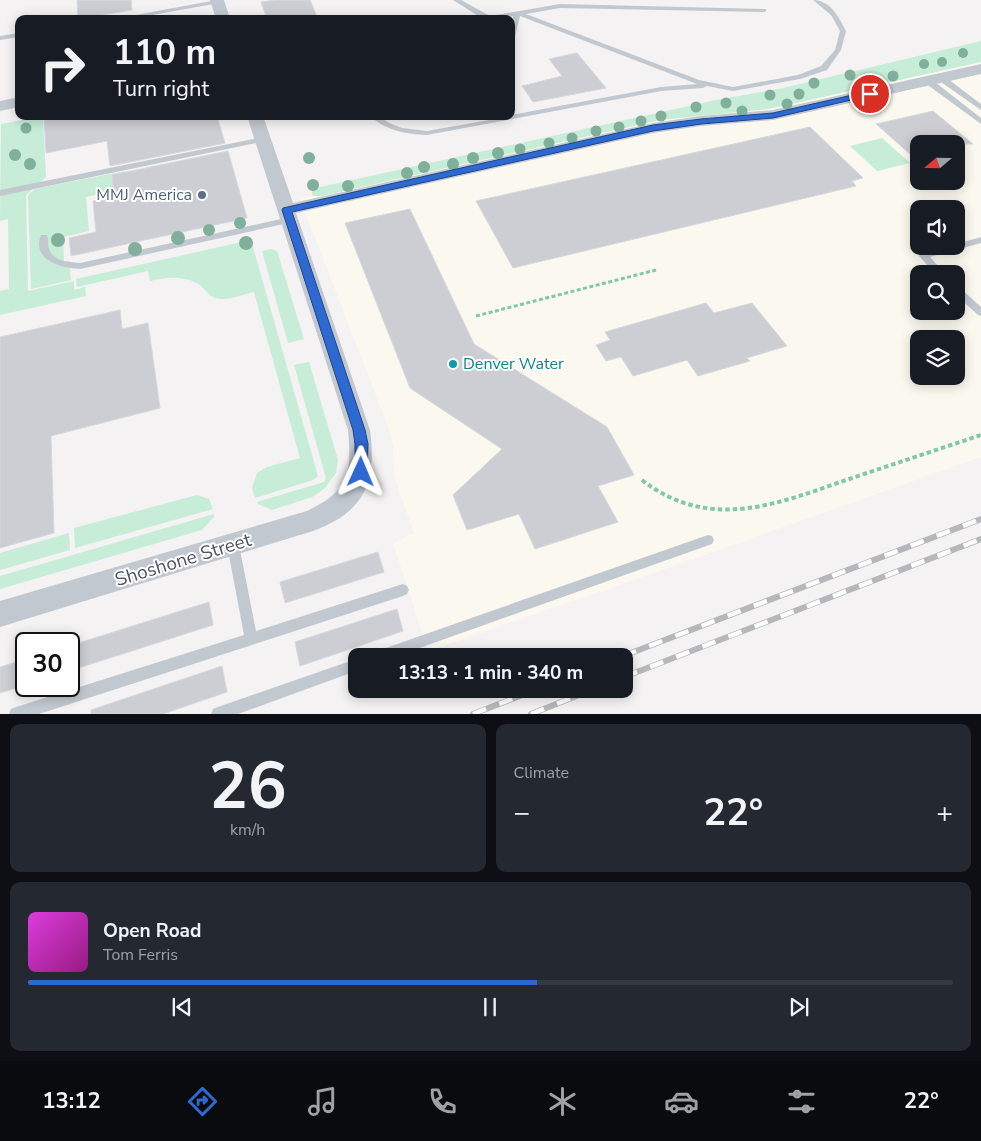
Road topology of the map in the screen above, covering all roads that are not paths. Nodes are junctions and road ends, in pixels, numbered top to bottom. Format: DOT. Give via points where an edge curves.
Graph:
graph roads {
  1 [pos="456,0"];
  2 [pos="578,0"];
  3 [pos="816,0"];
  4 [pos="217,1"];
  5 [pos="560,6"];
  6 [pos="764,10"];
  7 [pos="517,13"];
  8 [pos="139,15"];
  9 [pos="222,15"];
  10 [pos="480,15"];
  11 [pos="507,15"];
  12 [pos="515,22"];
  13 [pos="15,36"];
  14 [pos="0,38"];
  15 [pos="981,69"];
  16 [pos="935,79"];
  17 [pos="711,85"];
  18 [pos="15,103"];
  19 [pos="0,106"];
  20 [pos="981,108"];
  21 [pos="515,116"];
  22 [pos="256,120"];
  23 [pos="379,120"];
  24 [pos="491,120"];
  25 [pos="981,122"];
  26 [pos="263,139"];
  27 [pos="0,193"];
  28 [pos="288,215"];
  29 [pos="44,237"];
  30 [pos="981,240"];
  31 [pos="932,265"];
  32 [pos="965,298"];
  33 [pos="981,313"];
  34 [pos="708,540"];
  35 [pos="233,545"];
  36 [pos="403,590"];
  37 [pos="0,614"];
  38 [pos="251,639"];
  39 [pos="403,648"];
  40 [pos="348,667"];
  41 [pos="16,714"];
  42 [pos="218,714"];
  1 -- 10 [label="lane"];
  2 -- 5 [label="lane"];
  3 -- 17 [label="lane" via="834,14 843,31 838,50 824,68 732,89"];
  4 -- 8 [label="lane"];
  4 -- 9 [label="street"];
  5 -- 6 [label="lane"];
  5 -- 7 [label="lane"];
  7 -- 11 [label="lane"];
  7 -- 12 [label="lane"];
  7 -- 17 [label="lane"];
  13 -- 14 [label="lane"];
  15 -- 16 [label="street"];
  16 -- 20 [label="lane"];
  16 -- 25 [label="lane"];
  16 -- 28 [label="street" via="773,115 653,128"];
  17 -- 21 [label="lane" via="661,89"];
  18 -- 19 [label="street"];
  22 -- 26 [label="street"];
  23 -- 24 [label="lane" via="386,126 407,132 428,133"];
  26 -- 27 [label="lane"];
  26 -- 28 [label="street"];
  28 -- 29 [label="lane" via="80,266 62,264 50,258 43,247"];
  28 -- 35 [label="street, Shoshone Street" via="359,430 362,464 356,487 340,506 329,513"];
  30 -- 31 [label="lane" via="923,256"];
  32 -- 33 [label="lane"];
  34 -- 39 [label="lane"];
  35 -- 37 [label="street, Shoshone Street"];
  35 -- 38 [label="lane"];
  36 -- 38 [label="lane"];
  38 -- 41 [label="lane"];
  40 -- 42 [label="lane"];
}
